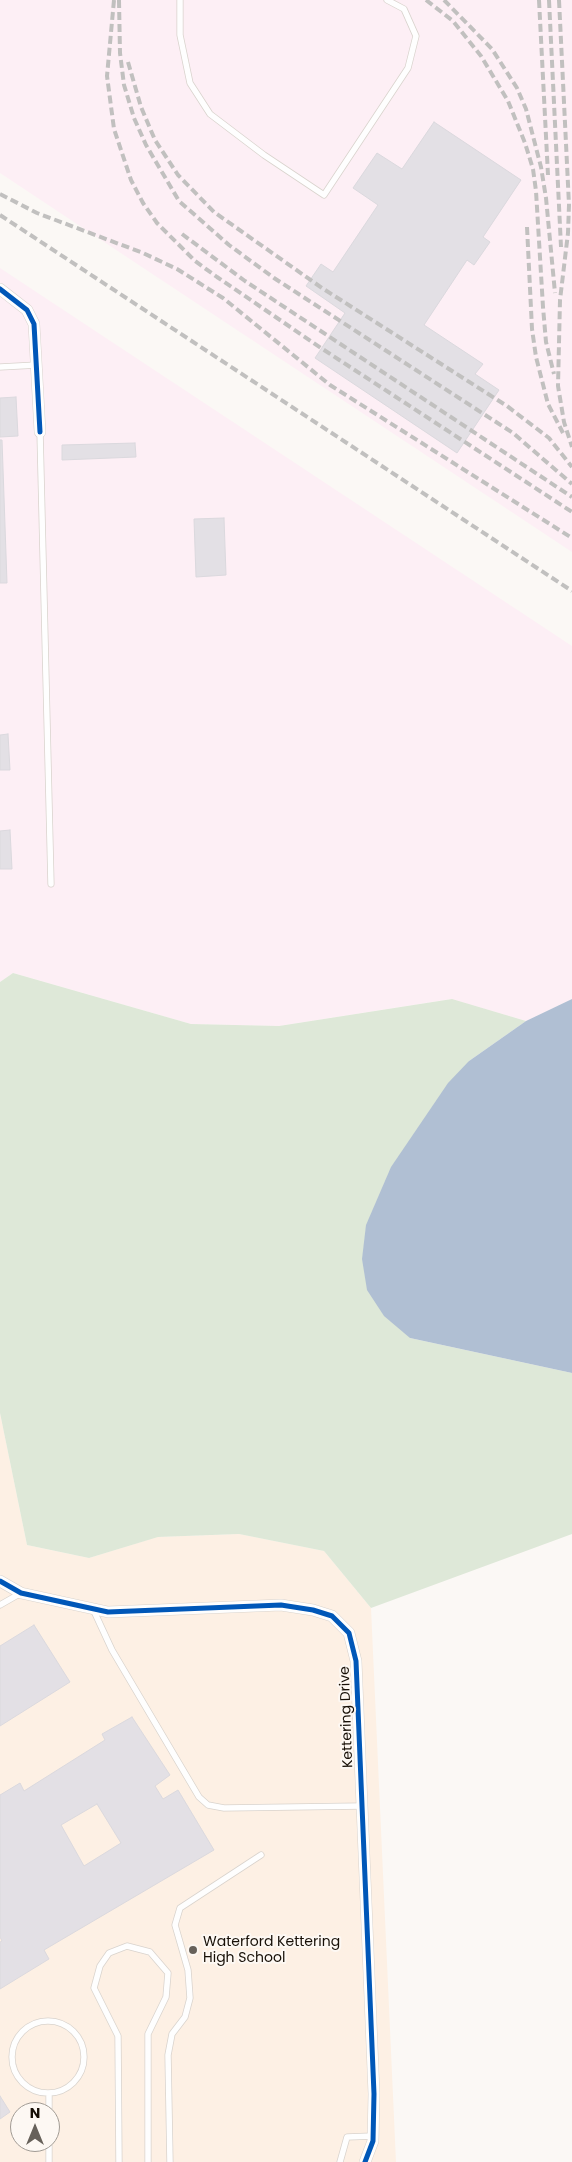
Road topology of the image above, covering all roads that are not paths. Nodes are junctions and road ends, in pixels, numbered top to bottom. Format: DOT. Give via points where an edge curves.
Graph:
graph roads {
  1 [pos="180,0"];
  2 [pos="387,0"];
  3 [pos="0,289"];
  4 [pos="37,365"];
  5 [pos="0,367"];
  6 [pos="40,432"];
  7 [pos="51,884"];
  8 [pos="0,1581"];
  9 [pos="21,1593"];
  10 [pos="0,1606"];
  11 [pos="93,1609"];
  12 [pos="362,1806"];
  13 [pos="261,1855"];
  14 [pos="49,2095"];
  15 [pos="49,2102"];
  16 [pos="373,2136"];
  17 [pos="119,2162"];
  18 [pos="148,2162"];
  19 [pos="170,2162"];
  20 [pos="340,2162"];
  21 [pos="365,2162"];
  1 -- 2 [label="lane" via="180,35 190,83 210,114 324,195 408,68 416,36 404,9"];
  3 -- 4 [label="street" via="27,310 34,324"];
  4 -- 5 [label="lane"];
  4 -- 6 [label="street"];
  6 -- 7 [label="lane"];
  8 -- 9 [label="street, Kettering Drive"];
  9 -- 10 [label="lane"];
  9 -- 11 [label="street, Kettering Drive"];
  11 -- 12 [label="lane" via="112,1650 199,1796 208,1805 224,1808"];
  11 -- 12 [label="street, Kettering Drive" via="108,1612 281,1605 332,1616 349,1633 356,1661"];
  12 -- 16 [label="street, Kettering Drive"];
  13 -- 19 [label="lane" via="180,1908 175,1925 188,1970 190,1998 185,2017 172,2034 168,2055"];
  14 -- 14 [label="lane" via="64,2091 81,2074 85,2055 82,2044 68,2026 44,2020 33,2023 19,2034 10,2057 17,2078 29,2090"];
  14 -- 15 [label="lane"];
  16 -- 20 [label="lane" via="347,2137"];
  16 -- 21 [label="street, Kettering Drive"];
  17 -- 18 [label="lane" via="118,2036 94,1988 100,1966 109,1953 127,1946 150,1952 168,1973 166,1997 148,2034"];
}
